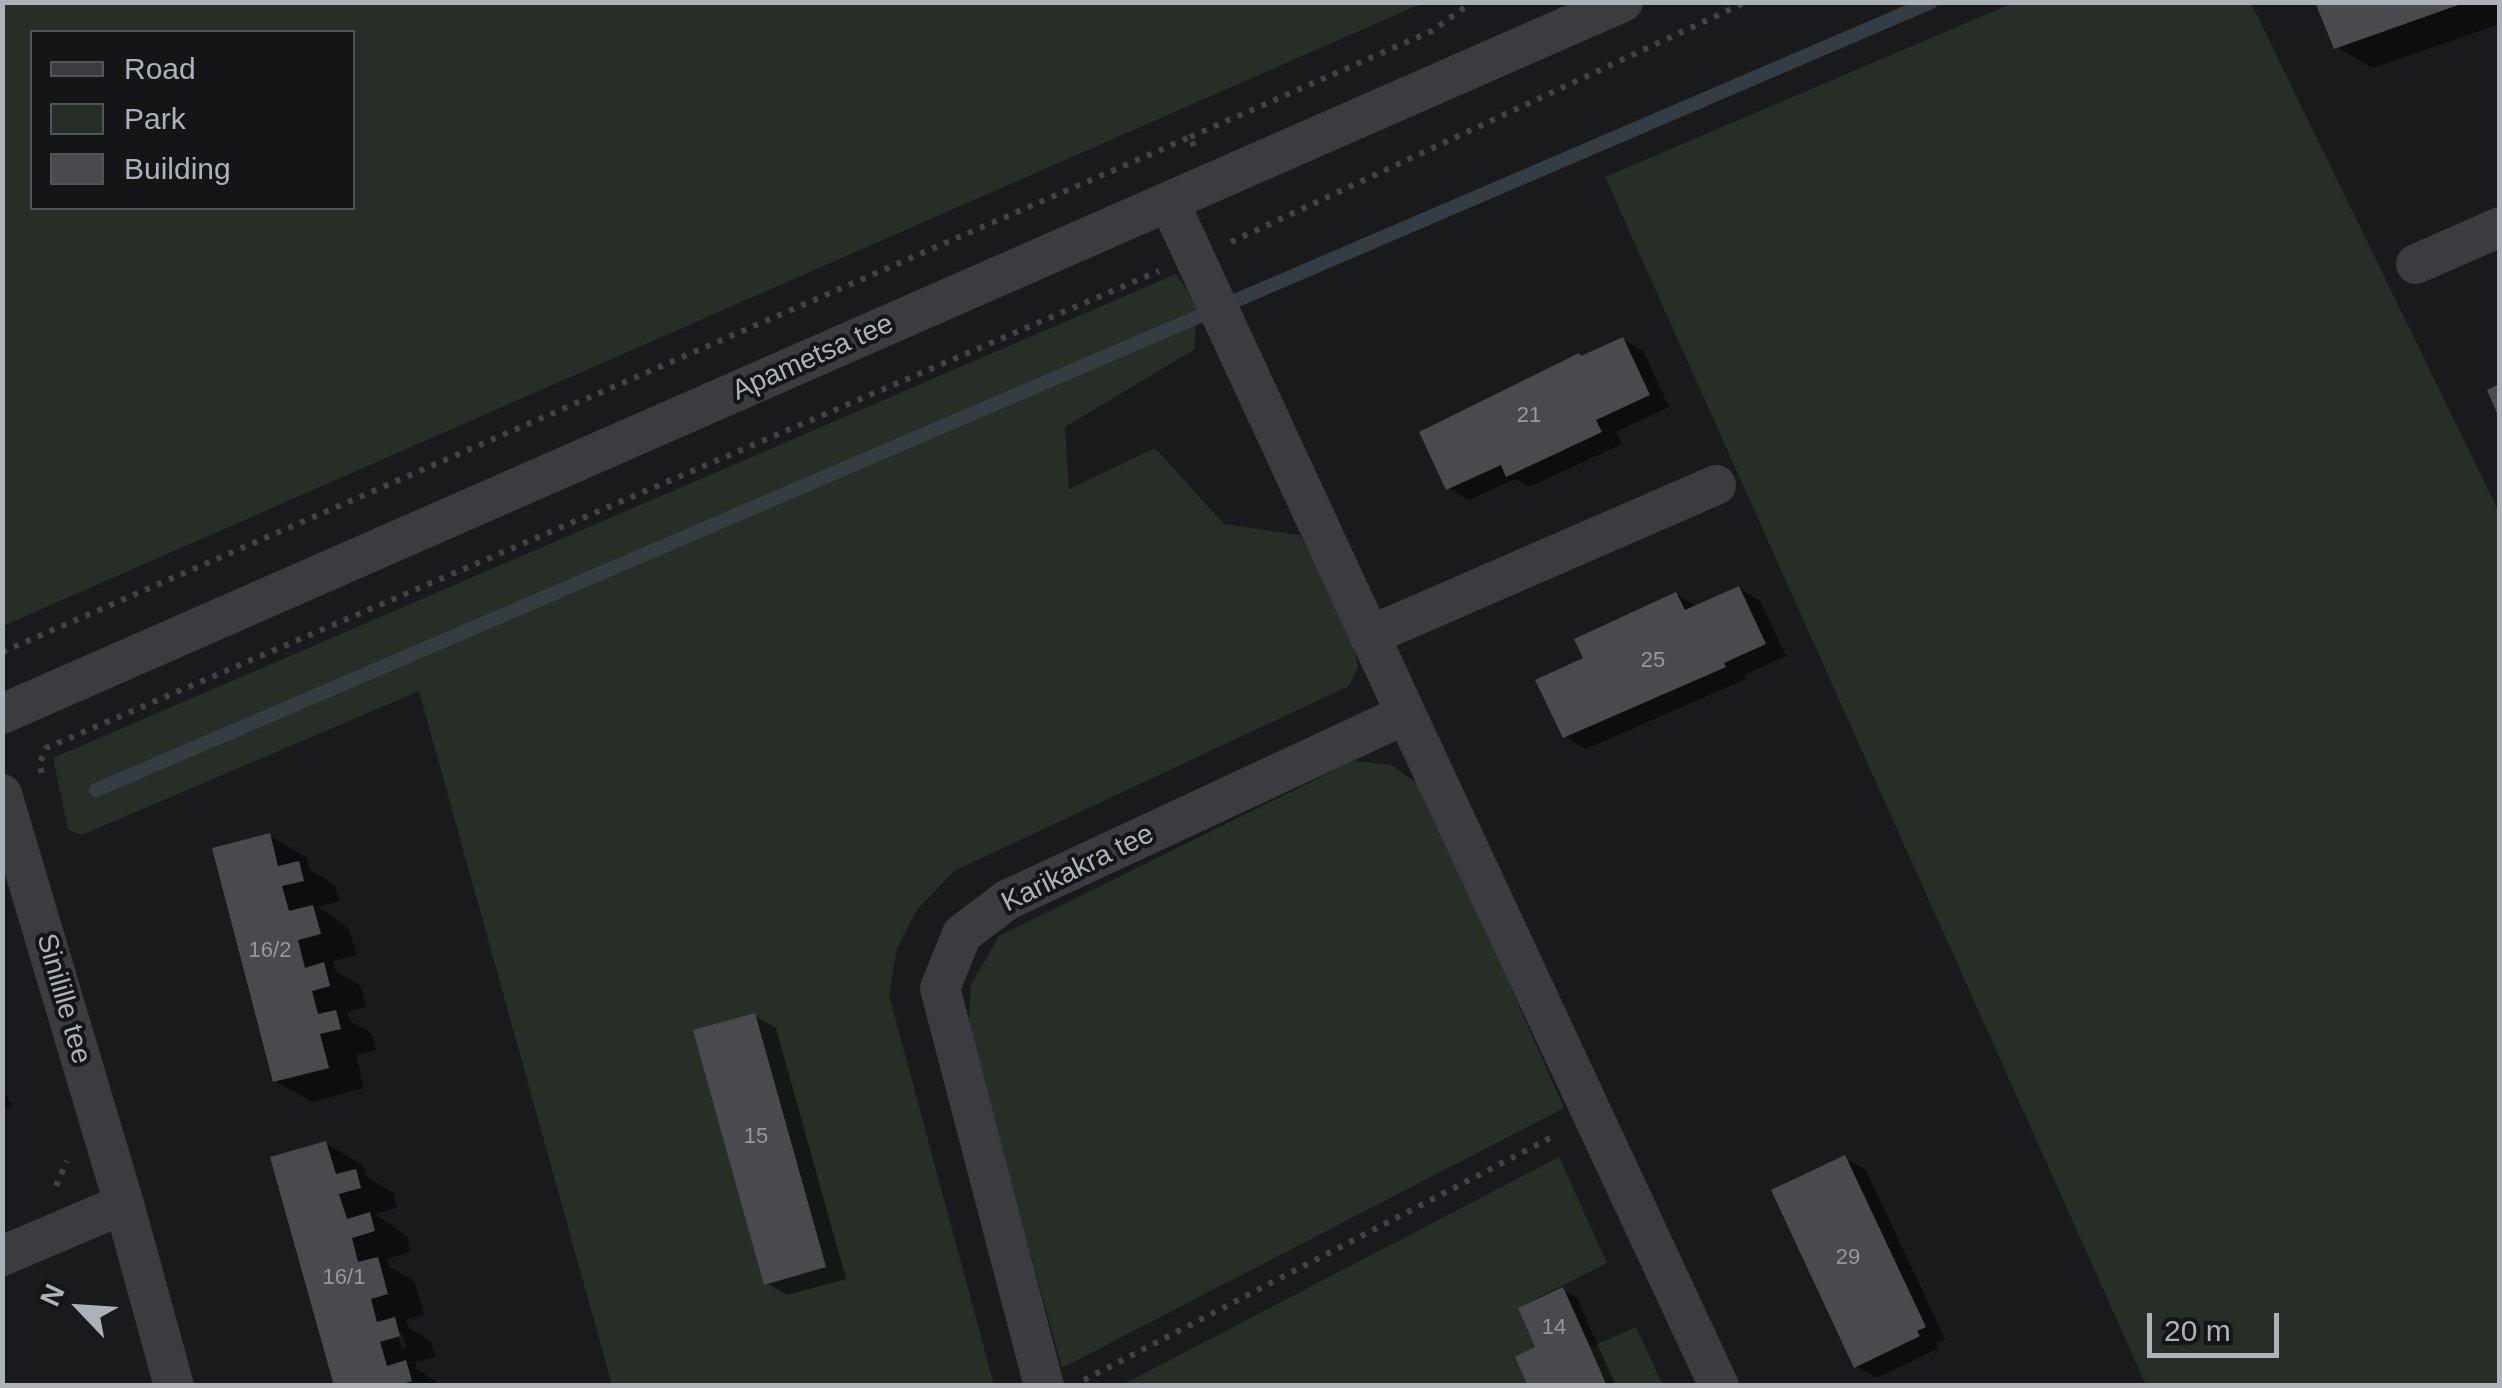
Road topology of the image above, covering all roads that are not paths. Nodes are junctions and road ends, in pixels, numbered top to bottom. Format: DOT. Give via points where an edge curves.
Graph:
graph roads {
  1 [pos="1623,2"];
  2 [pos="1168,202"];
  3 [pos="2500,227"];
  4 [pos="2416,264"];
  5 [pos="1716,485"];
  6 [pos="1369,636"];
  7 [pos="2,714"];
  8 [pos="1406,714"];
  9 [pos="2,794"];
  10 [pos="124,1204"];
  11 [pos="2,1256"];
  12 [pos="174,1386"];
  13 [pos="1044,1386"];
  14 [pos="1719,1386"];
  1 -- 2 [label="street, Apametsa tee"];
  2 -- 6 [label="street"];
  2 -- 7 [label="street, Apametsa tee"];
  3 -- 4 [label="street"];
  5 -- 6 [label="street"];
  6 -- 8 [label="street"];
  8 -- 13 [label="street, Karikakra tee" via="1008,900 962,934 940,988"];
  8 -- 14 [label="street"];
  9 -- 10 [label="street, Sinilille tee"];
  10 -- 11 [label="street"];
  10 -- 12 [label="street, Sinilille tee"];
}
